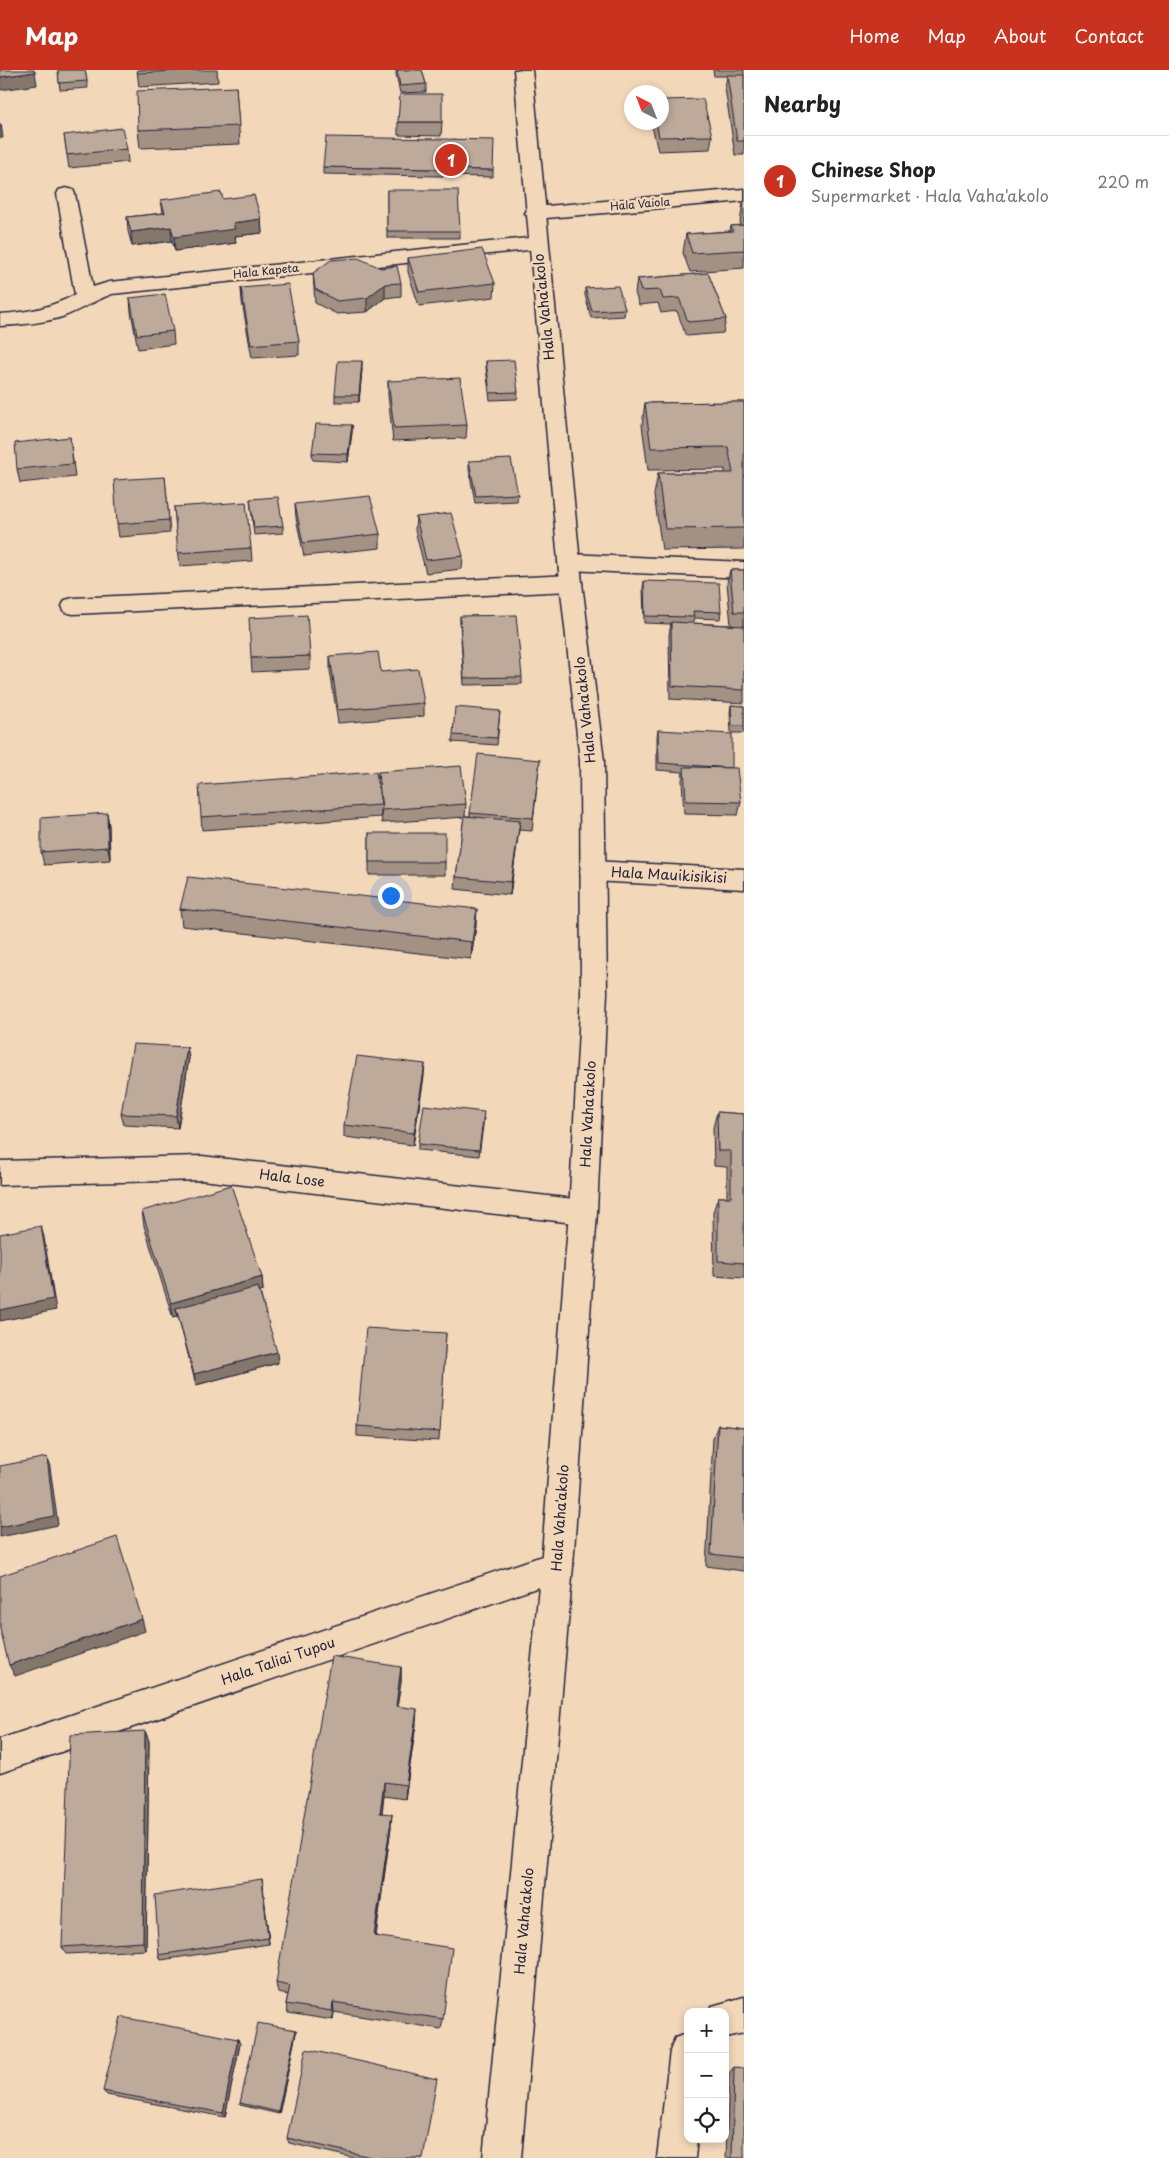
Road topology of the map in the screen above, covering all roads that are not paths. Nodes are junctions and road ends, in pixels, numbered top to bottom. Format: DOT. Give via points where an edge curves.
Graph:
graph roads {
  1 [pos="523,70"];
  2 [pos="66,194"];
  3 [pos="744,194"];
  4 [pos="535,213"];
  5 [pos="538,242"];
  6 [pos="85,297"];
  7 [pos="0,320"];
  8 [pos="744,570"];
  9 [pos="570,573"];
  10 [pos="73,606"];
  11 [pos="593,870"];
  12 [pos="744,879"];
  13 [pos="0,1173"];
  14 [pos="582,1212"];
  15 [pos="556,1566"];
  16 [pos="0,1756"];
  17 [pos="744,2015"];
  18 [pos="729,2018"];
  19 [pos="688,2053"];
  20 [pos="502,2158"];
  21 [pos="676,2158"];
  1 -- 4 [label="street, Hala Vaha'akolo"];
  2 -- 6 [label="street"];
  3 -- 4 [label="street, Hala Vaiola"];
  4 -- 5 [label="street, Hala Vaha'akolo"];
  5 -- 6 [label="street, Hala Kapeta" via="109,288"];
  5 -- 9 [label="street, Hala Vaha'akolo"];
  6 -- 7 [label="street, Hala Kapeta" via="56,312"];
  8 -- 9 [label="street"];
  9 -- 10 [label="street"];
  9 -- 11 [label="street, Hala Vaha'akolo" via="592,761"];
  11 -- 12 [label="street, Hala Mauikisikisi"];
  11 -- 14 [label="street, Hala Vaha'akolo" via="594,993"];
  13 -- 14 [label="street, Hala Lose" via="202,1168"];
  14 -- 15 [label="street, Hala Vaha'akolo"];
  15 -- 16 [label="street, Hala Taliai Tupou"];
  15 -- 20 [label="street, Hala Vaha'akolo"];
  17 -- 18 [label="street"];
  19 -- 21 [label="street"];
}
